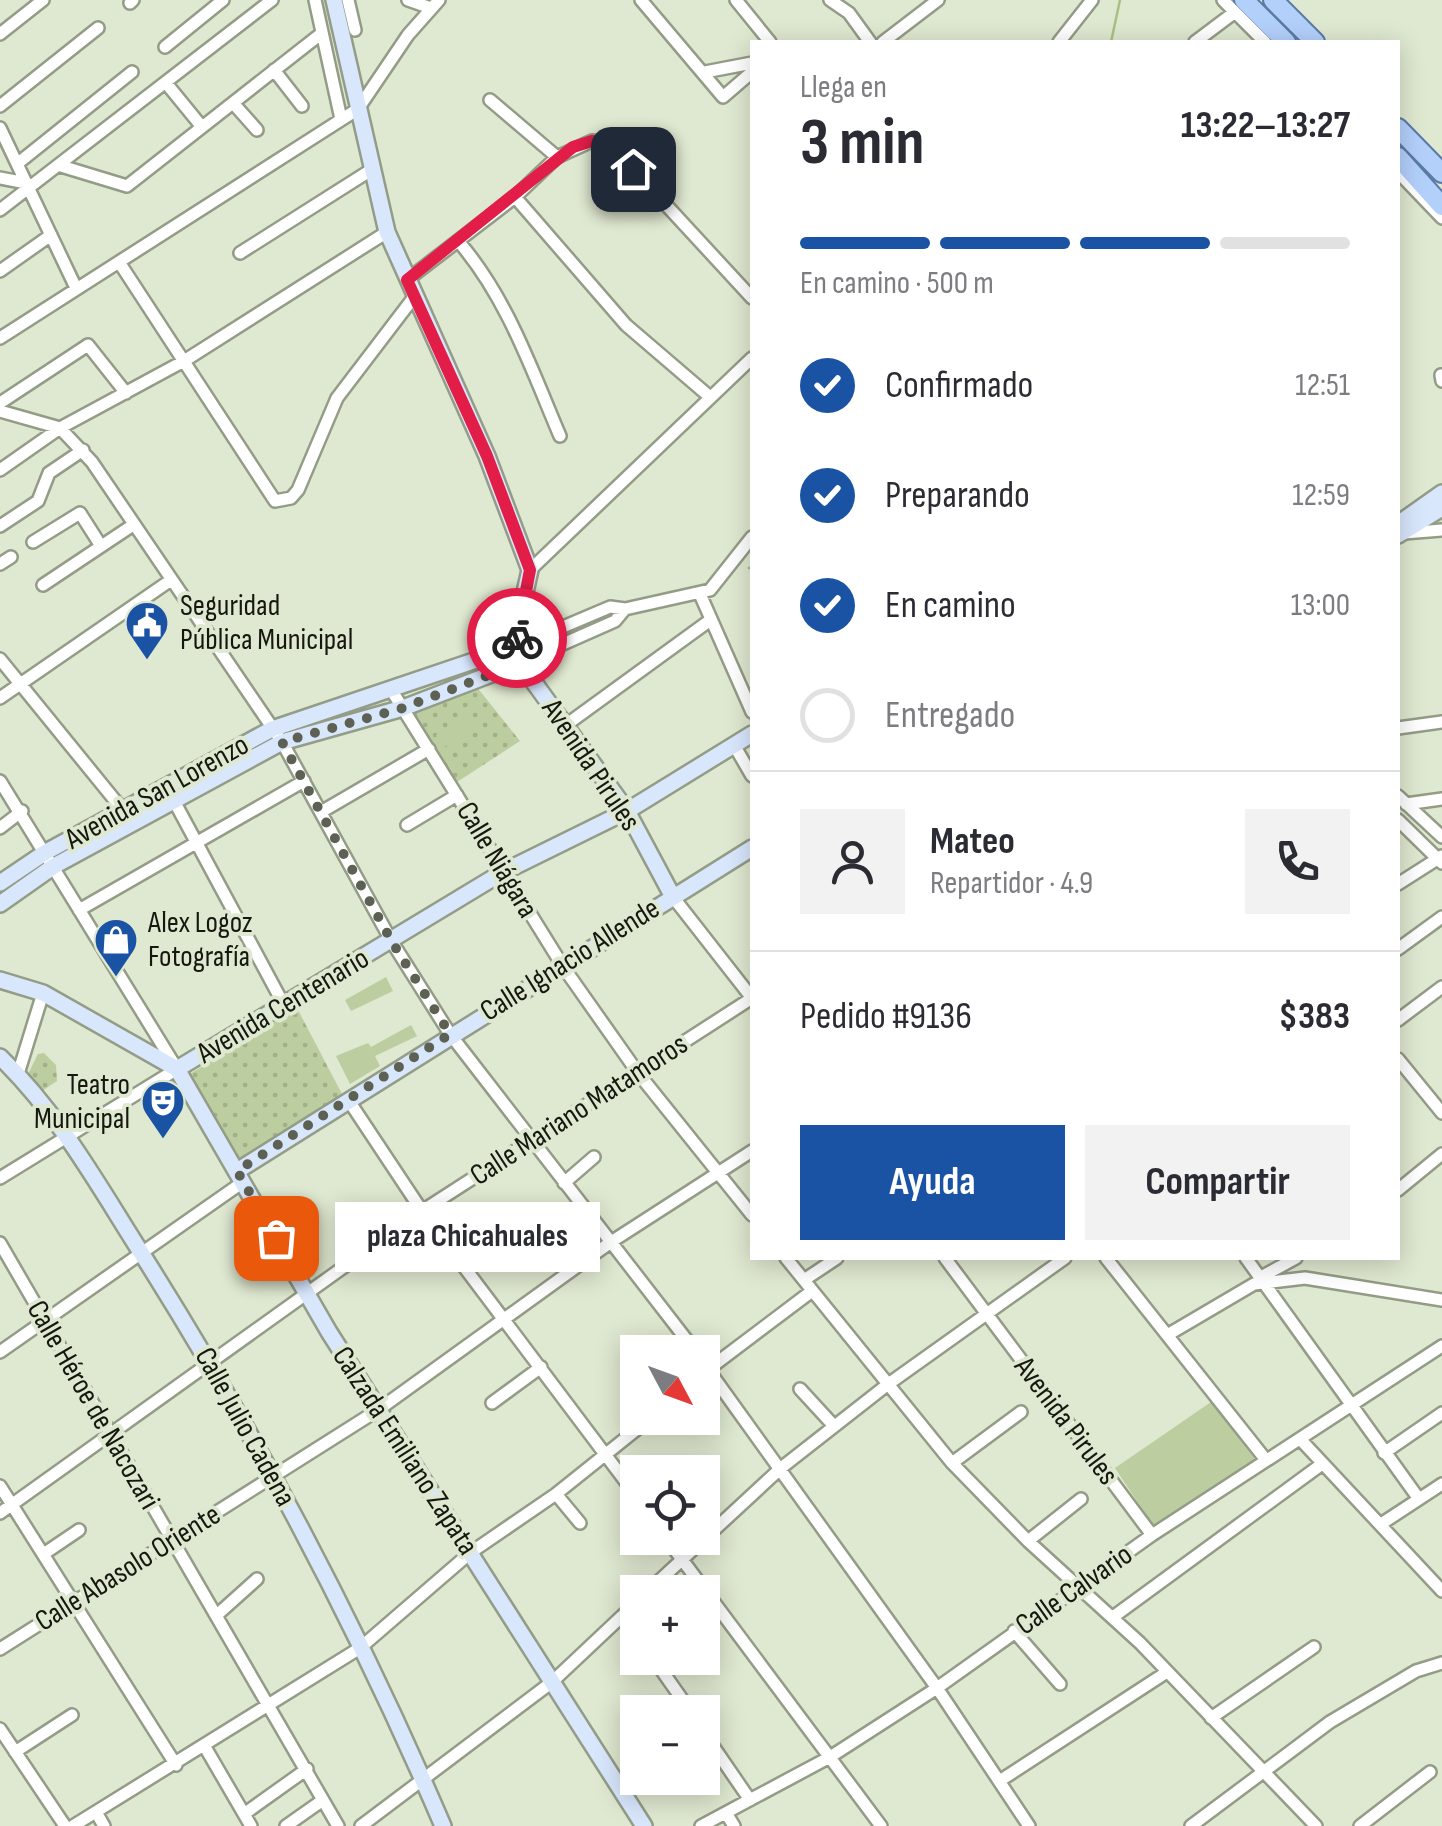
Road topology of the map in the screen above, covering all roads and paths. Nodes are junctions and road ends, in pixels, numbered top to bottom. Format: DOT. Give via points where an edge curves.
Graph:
graph roads {
  1 [pos="43,0"];
  2 [pos="224,0"];
  3 [pos="272,0"];
  4 [pos="314,0"];
  5 [pos="334,0"];
  6 [pos="348,0"];
  7 [pos="408,0"];
  8 [pos="641,0"];
  9 [pos="736,0"];
  10 [pos="830,0"];
  11 [pos="915,0"];
  12 [pos="938,0"];
  13 [pos="1092,0"];
  14 [pos="1223,0"];
  15 [pos="1273,0"];
  16 [pos="435,4"];
  17 [pos="1239,6"];
  18 [pos="918,16"];
  19 [pos="98,28"];
  20 [pos="355,30"];
  21 [pos="322,33"];
  22 [pos="0,34"];
  23 [pos="768,40"];
  24 [pos="869,40"];
  25 [pos="886,40"];
  26 [pos="1060,40"];
  27 [pos="1198,40"];
  28 [pos="1264,40"];
  29 [pos="1283,40"];
  30 [pos="1312,40"];
  31 [pos="165,46"];
  32 [pos="750,63"];
  33 [pos="274,70"];
  34 [pos="132,72"];
  35 [pos="705,72"];
  36 [pos="750,74"];
  37 [pos="166,83"];
  38 [pos="490,100"];
  39 [pos="233,103"];
  40 [pos="0,106"];
  41 [pos="302,106"];
  42 [pos="358,109"];
  43 [pos="341,119"];
  44 [pos="202,127"];
  45 [pos="0,128"];
  46 [pos="257,130"];
  47 [pos="1400,130"];
  48 [pos="557,157"];
  49 [pos="1400,159"];
  50 [pos="17,164"];
  51 [pos="60,166"];
  52 [pos="371,170"];
  53 [pos="1442,173"];
  54 [pos="1400,174"];
  55 [pos="0,178"];
  56 [pos="28,187"];
  57 [pos="515,197"];
  58 [pos="1442,206"];
  59 [pos="0,210"];
  60 [pos="1442,218"];
  61 [pos="387,232"];
  62 [pos="51,236"];
  63 [pos="459,242"];
  64 [pos="240,253"];
  65 [pos="119,262"];
  66 [pos="0,271"];
  67 [pos="407,280"];
  68 [pos="76,288"];
  69 [pos="750,296"];
  70 [pos="414,297"];
  71 [pos="0,338"];
  72 [pos="750,360"];
  73 [pos="184,361"];
  74 [pos="126,393"];
  75 [pos="710,397"];
  76 [pos="0,403"];
  77 [pos="0,412"];
  78 [pos="60,428"];
  79 [pos="560,436"];
  80 [pos="83,450"];
  81 [pos="0,470"];
  82 [pos="1442,493"];
  83 [pos="1442,508"];
  84 [pos="133,525"];
  85 [pos="0,526"];
  86 [pos="1400,530"];
  87 [pos="1442,530"];
  88 [pos="750,540"];
  89 [pos="33,542"];
  90 [pos="101,546"];
  91 [pos="530,570"];
  92 [pos="171,580"];
  93 [pos="42,585"];
  94 [pos="700,594"];
  95 [pos="626,610"];
  96 [pos="709,621"];
  97 [pos="518,646"];
  98 [pos="0,659"];
  99 [pos="520,663"];
  100 [pos="19,682"];
  101 [pos="392,691"];
  102 [pos="0,698"];
  103 [pos="403,708"];
  104 [pos="750,708"];
  105 [pos="1442,722"];
  106 [pos="566,725"];
  107 [pos="1400,728"];
  108 [pos="750,735"];
  109 [pos="277,736"];
  110 [pos="734,745"];
  111 [pos="428,748"];
  112 [pos="750,773"];
  113 [pos="0,781"];
  114 [pos="304,781"];
  115 [pos="457,795"];
  116 [pos="1442,799"];
  117 [pos="173,800"];
  118 [pos="1402,800"];
  119 [pos="122,809"];
  120 [pos="22,811"];
  121 [pos="627,811"];
  122 [pos="321,812"];
  123 [pos="1400,822"];
  124 [pos="408,826"];
  125 [pos="0,828"];
  126 [pos="1442,837"];
  127 [pos="195,842"];
  128 [pos="750,849"];
  129 [pos="50,859"];
  130 [pos="1440,859"];
  131 [pos="503,872"];
  132 [pos="0,883"];
  133 [pos="1400,883"];
  134 [pos="672,897"];
  135 [pos="0,904"];
  136 [pos="79,910"];
  137 [pos="1442,916"];
  138 [pos="392,942"];
  139 [pos="1400,948"];
  140 [pos="564,968"];
  141 [pos="0,980"];
  142 [pos="1442,987"];
  143 [pos="43,993"];
  144 [pos="750,995"];
  145 [pos="750,999"];
  146 [pos="284,1006"];
  147 [pos="1400,1018"];
  148 [pos="450,1034"];
  149 [pos="0,1057"];
  150 [pos="1400,1061"];
  151 [pos="177,1069"];
  152 [pos="638,1073"];
  153 [pos="18,1074"];
  154 [pos="349,1100"];
  155 [pos="1442,1112"];
  156 [pos="68,1136"];
  157 [pos="531,1140"];
  158 [pos="750,1152"];
  159 [pos="1442,1154"];
  160 [pos="594,1157"];
  161 [pos="718,1172"];
  162 [pos="240,1176"];
  163 [pos="0,1178"];
  164 [pos="564,1183"];
  165 [pos="1400,1188"];
  166 [pos="422,1211"];
  167 [pos="750,1212"];
  168 [pos="611,1242"];
  169 [pos="0,1243"];
  170 [pos="142,1254"];
  171 [pos="788,1260"];
  172 [pos="835,1260"];
  173 [pos="946,1260"];
  174 [pos="1062,1260"];
  175 [pos="1108,1260"];
  176 [pos="1247,1260"];
  177 [pos="1293,1260"];
  178 [pos="1262,1280"];
  179 [pos="808,1286"];
  180 [pos="309,1295"];
  181 [pos="1442,1300"];
  182 [pos="986,1314"];
  183 [pos="505,1318"];
  184 [pos="44,1321"];
  185 [pos="1168,1334"];
  186 [pos="683,1335"];
  187 [pos="1442,1346"];
  188 [pos="0,1352"];
  189 [pos="720,1356"];
  190 [pos="212,1362"];
  191 [pos="541,1366"];
  192 [pos="888,1385"];
  193 [pos="720,1388"];
  194 [pos="800,1389"];
  195 [pos="492,1403"];
  196 [pos="1352,1406"];
  197 [pos="378,1410"];
  198 [pos="1020,1412"];
  199 [pos="1442,1413"];
  200 [pos="834,1426"];
  201 [pos="108,1433"];
  202 [pos="630,1435"];
  203 [pos="1300,1439"];
  204 [pos="1384,1453"];
  205 [pos="607,1454"];
  206 [pos="1266,1460"];
  207 [pos="952,1463"];
  208 [pos="1322,1464"];
  209 [pos="781,1468"];
  210 [pos="620,1472"];
  211 [pos="274,1478"];
  212 [pos="1442,1484"];
  213 [pos="0,1486"];
  214 [pos="556,1494"];
  215 [pos="1081,1499"];
  216 [pos="1419,1499"];
  217 [pos="12,1504"];
  218 [pos="0,1513"];
  219 [pos="580,1524"];
  220 [pos="1381,1524"];
  221 [pos="78,1530"];
  222 [pos="1152,1535"];
  223 [pos="172,1541"];
  224 [pos="1028,1541"];
  225 [pos="45,1552"];
  226 [pos="470,1553"];
  227 [pos="678,1555"];
  228 [pos="682,1560"];
  229 [pos="666,1575"];
  230 [pos="257,1579"];
  231 [pos="1078,1587"];
  232 [pos="1442,1591"];
  233 [pos="73,1599"];
  234 [pos="218,1614"];
  235 [pos="1113,1617"];
  236 [pos="620,1618"];
  237 [pos="1014,1632"];
  238 [pos="360,1648"];
  239 [pos="1314,1648"];
  240 [pos="0,1649"];
  241 [pos="1442,1663"];
  242 [pos="1167,1672"];
  243 [pos="552,1682"];
  244 [pos="1060,1684"];
  245 [pos="937,1688"];
  246 [pos="271,1708"];
  247 [pos="72,1715"];
  248 [pos="1210,1718"];
  249 [pos="0,1729"];
  250 [pos="205,1748"];
  251 [pos="15,1752"];
  252 [pos="720,1756"];
  253 [pos="830,1757"];
  254 [pos="176,1765"];
  255 [pos="307,1770"];
  256 [pos="1430,1772"];
  257 [pos="1264,1775"];
  258 [pos="422,1778"];
  259 [pos="1000,1780"];
  260 [pos="323,1800"];
  261 [pos="750,1800"];
  262 [pos="96,1812"];
  263 [pos="726,1813"];
  264 [pos="248,1820"];
  265 [pos="64,1826"];
  266 [pos="73,1826"];
  267 [pos="104,1826"];
  268 [pos="286,1826"];
  269 [pos="338,1826"];
  270 [pos="361,1826"];
  271 [pos="443,1826"];
  272 [pos="644,1826"];
  273 [pos="701,1826"];
  274 [pos="734,1826"];
  275 [pos="880,1826"];
  276 [pos="1029,1826"];
  277 [pos="1190,1826"];
  278 [pos="1316,1826"];
  279 [pos="1360,1826"];
  1 -- 22 [label="street"];
  2 -- 31 [label="street"];
  3 -- 37 [label="street"];
  4 -- 21 [label="street"];
  5 -- 42 [label="street"];
  6 -- 20 [label="street"];
  7 -- 16 [label="street"];
  8 -- 35 [label="street"];
  9 -- 23 [label="street"];
  10 -- 24 [label="street"];
  11 -- 18 [label="street"];
  12 -- 18 [label="street"];
  13 -- 26 [label="street"];
  14 -- 17 [label="street"];
  15 -- 30 [label="main road"];
  16 -- 42 [label="street"];
  17 -- 27 [label="street"];
  17 -- 28 [label="street"];
  17 -- 29 [label="main road"];
  18 -- 25 [label="street"];
  19 -- 40 [label="street"];
  21 -- 33 [label="street"];
  21 -- 43 [label="street"];
  32 -- 35 [label="street"];
  33 -- 39 [label="street"];
  33 -- 41 [label="street"];
  34 -- 50 [label="street"];
  35 -- 36 [label="street" via="722,97"];
  37 -- 44 [label="street"];
  37 -- 51 [label="street"];
  38 -- 48 [label="street"];
  39 -- 44 [label="street"];
  39 -- 46 [label="street"];
  42 -- 43 [label="street"];
  42 -- 52 [label="street"];
  43 -- 65 [label="street"];
  44 -- 51 [label="street" via="127,186"];
  45 -- 50 [label="street"];
  47 -- 53 [label="main road"];
  48 -- 57 [label="street"];
  48 -- 69 [label="street" via="592,141 609,143"];
  49 -- 58 [label="main road"];
  50 -- 56 [label="street"];
  51 -- 56 [label="street"];
  52 -- 61 [label="street"];
  52 -- 64 [label="street"];
  54 -- 60 [label="street"];
  55 -- 56 [label="street"];
  56 -- 59 [label="street"];
  56 -- 62 [label="street"];
  57 -- 63 [label="street"];
  57 -- 75 [label="street" via="626,324"];
  61 -- 67 [label="street"];
  61 -- 73 [label="street"];
  62 -- 66 [label="street"];
  62 -- 68 [label="street"];
  63 -- 67 [label="street"];
  63 -- 79 [label="street" via="516,332"];
  65 -- 68 [label="street"];
  65 -- 73 [label="street"];
  67 -- 70 [label="street"];
  68 -- 71 [label="street"];
  70 -- 73 [label="street" via="337,398 292,498 275,501"];
  70 -- 91 [label="street" via="487,456"];
  72 -- 75 [label="street"];
  73 -- 74 [label="street"];
  74 -- 76 [label="street" via="88,344"];
  74 -- 78 [label="street"];
  75 -- 91 [label="street"];
  77 -- 78 [label="street"];
  78 -- 80 [label="street"];
  78 -- 81 [label="street"];
  80 -- 84 [label="street"];
  80 -- 85 [label="street" via="49,474 38,500"];
  82 -- 86 [label="street"];
  83 -- 86 [label="street"];
  84 -- 90 [label="street"];
  84 -- 92 [label="street"];
  86 -- 87 [label="street"];
  88 -- 94 [label="street" via="720,581"];
  89 -- 90 [label="street" via="80,513"];
  90 -- 93 [label="street"];
  91 -- 97 [label="street, Avenida Pirules"];
  92 -- 100 [label="street"];
  92 -- 109 [label="street"];
  94 -- 95 [label="street"];
  94 -- 96 [label="street"];
  95 -- 97 [label="street, Avenida San Lorenzo" via="610,607"];
  95 -- 99 [label="street, Avenida San Lorenzo" via="614,622"];
  96 -- 104 [label="street"];
  96 -- 106 [label="street"];
  97 -- 99 [label="street, Avenida Pirules"];
  97 -- 101 [label="street, Avenida San Lorenzo"];
  98 -- 100 [label="street"];
  99 -- 103 [label="street, Avenida San Lorenzo"];
  99 -- 106 [label="street, Avenida Pirules"];
  100 -- 102 [label="street"];
  100 -- 119 [label="street"];
  101 -- 103 [label="street, Calle Niágara"];
  101 -- 109 [label="street, Avenida San Lorenzo"];
  103 -- 109 [label="street, Avenida San Lorenzo"];
  103 -- 111 [label="street, Calle Niágara"];
  105 -- 107 [label="street"];
  106 -- 121 [label="street, Avenida Pirules"];
  108 -- 110 [label="street, Avenida Centenario"];
  109 -- 114 [label="street"];
  109 -- 117 [label="street, Avenida San Lorenzo"];
  109 -- 119 [label="street, Avenida San Lorenzo"];
  110 -- 112 [label="street"];
  110 -- 121 [label="street, Avenida Centenario"];
  111 -- 115 [label="street, Calle Niágara"];
  111 -- 122 [label="street"];
  113 -- 120 [label="street"];
  114 -- 122 [label="street"];
  114 -- 127 [label="street"];
  115 -- 124 [label="street"];
  115 -- 131 [label="street, Calle Niágara"];
  116 -- 118 [label="street"];
  117 -- 127 [label="street"];
  117 -- 129 [label="street, Avenida San Lorenzo"];
  118 -- 126 [label="street"];
  119 -- 129 [label="street, Avenida San Lorenzo"];
  120 -- 125 [label="street"];
  120 -- 129 [label="street"];
  121 -- 131 [label="street, Avenida Centenario"];
  121 -- 134 [label="street, Avenida Pirules"];
  122 -- 138 [label="street"];
  123 -- 130 [label="street"];
  127 -- 136 [label="street"];
  127 -- 146 [label="street"];
  128 -- 134 [label="street, Calle Ignacio Allende"];
  129 -- 132 [label="street, Avenida San Lorenzo"];
  129 -- 135 [label="street, Avenida San Lorenzo"];
  129 -- 136 [label="street"];
  130 -- 133 [label="street"];
  131 -- 138 [label="street, Avenida Centenario"];
  131 -- 140 [label="street, Calle Niágara"];
  134 -- 140 [label="street, Calle Ignacio Allende"];
  134 -- 144 [label="street, Avenida Pirules"];
  136 -- 151 [label="street"];
  137 -- 139 [label="street"];
  138 -- 146 [label="street, Avenida Centenario"];
  138 -- 148 [label="street"];
  140 -- 148 [label="street, Calle Ignacio Allende"];
  140 -- 152 [label="street, Calle Niágara"];
  141 -- 143 [label="street"];
  142 -- 147 [label="street"];
  143 -- 151 [label="street"];
  143 -- 153 [label="street"];
  145 -- 152 [label="street, Calle Mariano Matamoros"];
  146 -- 151 [label="street, Avenida Centenario"];
  148 -- 154 [label="street, Calle Ignacio Allende"];
  148 -- 157 [label="street"];
  149 -- 153 [label="street, Calle Julio Cadena"];
  150 -- 155 [label="street"];
  151 -- 156 [label="street"];
  151 -- 162 [label="street, Calzada Emiliano Zapata"];
  152 -- 157 [label="street, Calle Mariano Matamoros"];
  152 -- 161 [label="street, Calle Niágara"];
  153 -- 156 [label="street, Calle Julio Cadena"];
  154 -- 162 [label="street, Calle Ignacio Allende"];
  154 -- 166 [label="street"];
  156 -- 163 [label="street"];
  156 -- 170 [label="street, Calle Julio Cadena"];
  157 -- 164 [label="street"];
  157 -- 166 [label="street, Calle Mariano Matamoros"];
  158 -- 161 [label="street, Calle Abasolo Oriente"];
  159 -- 165 [label="street"];
  160 -- 164 [label="street"];
  161 -- 167 [label="street, Calle Niágara"];
  161 -- 168 [label="street, Calle Abasolo Oriente"];
  162 -- 170 [label="street"];
  162 -- 180 [label="street, Calzada Emiliano Zapata"];
  164 -- 168 [label="street"];
  166 -- 180 [label="street, Calle Mariano Matamoros"];
  166 -- 183 [label="street"];
  168 -- 183 [label="street, Calle Abasolo Oriente"];
  168 -- 186 [label="street"];
  169 -- 184 [label="street, Calle Héroe de Nacozari"];
  170 -- 184 [label="street"];
  170 -- 190 [label="street, Calle Julio Cadena"];
  171 -- 179 [label="street"];
  172 -- 179 [label="street"];
  173 -- 182 [label="street, Avenida Pirules"];
  174 -- 182 [label="street"];
  175 -- 185 [label="street"];
  176 -- 178 [label="street"];
  177 -- 178 [label="street"];
  178 -- 181 [label="street" via="1305,1278"];
  178 -- 185 [label="street"];
  178 -- 196 [label="street"];
  179 -- 189 [label="street"];
  179 -- 192 [label="street"];
  180 -- 190 [label="street, Calle Mariano Matamoros"];
  180 -- 197 [label="street, Calzada Emiliano Zapata"];
  182 -- 192 [label="street"];
  182 -- 222 [label="street, Avenida Pirules"];
  183 -- 191 [label="street"];
  183 -- 197 [label="street, Calle Abasolo Oriente"];
  184 -- 188 [label="street"];
  184 -- 201 [label="street, Calle Héroe de Nacozari"];
  185 -- 206 [label="street"];
  187 -- 196 [label="street, Calle Calvario"];
  190 -- 201 [label="street, Calle Mariano Matamoros"];
  190 -- 211 [label="street, Calle Julio Cadena"];
  191 -- 195 [label="street"];
  191 -- 205 [label="street"];
  192 -- 200 [label="street"];
  192 -- 207 [label="street"];
  193 -- 209 [label="street"];
  194 -- 200 [label="street"];
  196 -- 203 [label="street, Calle Calvario"];
  196 -- 204 [label="street"];
  197 -- 211 [label="street, Calle Abasolo Oriente"];
  197 -- 226 [label="street, Calzada Emiliano Zapata"];
  198 -- 207 [label="street"];
  199 -- 204 [label="street"];
  200 -- 209 [label="street"];
  201 -- 217 [label="street, Calle Mariano Matamoros"];
  201 -- 223 [label="street, Calle Héroe de Nacozari"];
  202 -- 205 [label="street"];
  203 -- 206 [label="street, Calle Calvario"];
  203 -- 208 [label="street"];
  204 -- 216 [label="street"];
  205 -- 210 [label="street"];
  205 -- 214 [label="street"];
  206 -- 222 [label="street, Calle Calvario"];
  207 -- 224 [label="street"];
  208 -- 220 [label="street"];
  208 -- 235 [label="street"];
  209 -- 228 [label="street"];
  209 -- 245 [label="street"];
  211 -- 223 [label="street, Calle Abasolo Oriente"];
  211 -- 238 [label="street, Calle Julio Cadena"];
  212 -- 216 [label="street"];
  213 -- 217 [label="street"];
  214 -- 219 [label="street"];
  214 -- 226 [label="street"];
  215 -- 224 [label="street"];
  216 -- 220 [label="street"];
  217 -- 218 [label="street, Calle Mariano Matamoros"];
  217 -- 225 [label="street"];
  220 -- 232 [label="street"];
  221 -- 225 [label="street"];
  222 -- 231 [label="street, Calle Calvario"];
  223 -- 233 [label="street, Calle Abasolo Oriente"];
  223 -- 234 [label="street, Calle Héroe de Nacozari"];
  224 -- 231 [label="street"];
  225 -- 233 [label="street"];
  226 -- 238 [label="street"];
  226 -- 243 [label="street, Calzada Emiliano Zapata"];
  227 -- 228 [label="street"];
  228 -- 229 [label="street"];
  228 -- 253 [label="street"];
  230 -- 234 [label="street"];
  231 -- 235 [label="street"];
  231 -- 237 [label="street, Calle Calvario"];
  233 -- 240 [label="street, Calle Abasolo Oriente"];
  233 -- 254 [label="street"];
  234 -- 246 [label="street, Calle Héroe de Nacozari"];
  235 -- 242 [label="street"];
  236 -- 243 [label="street"];
  237 -- 244 [label="street"];
  237 -- 245 [label="street, Calle Calvario"];
  238 -- 246 [label="street"];
  238 -- 258 [label="street, Calle Julio Cadena"];
  239 -- 248 [label="street"];
  241 -- 257 [label="street" via="1416,1670 1345,1713"];
  242 -- 248 [label="street"];
  242 -- 259 [label="street"];
  243 -- 258 [label="street"];
  243 -- 272 [label="street, Calzada Emiliano Zapata"];
  245 -- 253 [label="street, Calle Calvario"];
  245 -- 259 [label="street"];
  246 -- 250 [label="street"];
  246 -- 255 [label="street, Calle Héroe de Nacozari"];
  247 -- 251 [label="street"];
  248 -- 257 [label="street"];
  249 -- 251 [label="street"];
  250 -- 254 [label="street"];
  250 -- 264 [label="street"];
  251 -- 265 [label="street"];
  252 -- 261 [label="street"];
  253 -- 261 [label="street, Calle Calvario"];
  253 -- 275 [label="street"];
  254 -- 262 [label="street"];
  255 -- 260 [label="street, Calle Héroe de Nacozari"];
  255 -- 264 [label="street"];
  256 -- 279 [label="street"];
  257 -- 277 [label="street"];
  257 -- 278 [label="street"];
  258 -- 270 [label="street"];
  258 -- 271 [label="street, Calle Julio Cadena"];
  259 -- 276 [label="street"];
  260 -- 268 [label="street"];
  260 -- 269 [label="street, Calle Héroe de Nacozari"];
  261 -- 263 [label="street, Calle Calvario"];
  262 -- 266 [label="street"];
  262 -- 267 [label="street"];
  263 -- 273 [label="street, Calle Calvario"];
  263 -- 274 [label="street"];
}
